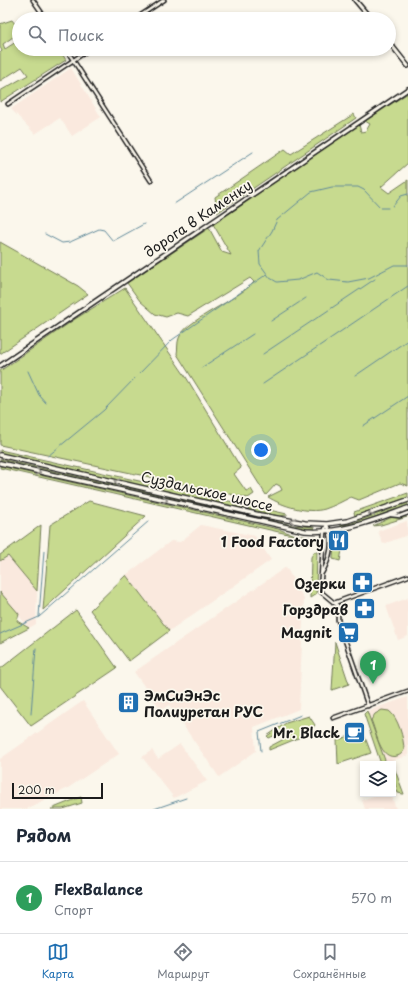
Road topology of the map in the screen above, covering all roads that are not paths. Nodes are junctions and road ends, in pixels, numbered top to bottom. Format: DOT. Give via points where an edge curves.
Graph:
graph roads {
  1 [pos="34,0"];
  2 [pos="164,0"];
  3 [pos="355,0"];
  4 [pos="42,12"];
  5 [pos="146,12"];
  6 [pos="365,12"];
  7 [pos="396,51"];
  8 [pos="70,56"];
  9 [pos="79,56"];
  10 [pos="73,60"];
  11 [pos="408,66"];
  12 [pos="408,89"];
  13 [pos="8,104"];
  14 [pos="151,181"];
  15 [pos="0,366"];
  16 [pos="0,455"];
  17 [pos="0,463"];
  18 [pos="408,500"];
  19 [pos="408,508"];
  20 [pos="408,513"];
  21 [pos="388,515"];
  22 [pos="327,524"];
  23 [pos="324,532"];
  24 [pos="331,532"];
  25 [pos="321,573"];
  26 [pos="408,576"];
  27 [pos="334,603"];
  28 [pos="408,691"];
  29 [pos="368,706"];
  30 [pos="333,718"];
  1 -- 4 [label="street"];
  2 -- 5 [label="street"];
  3 -- 6 [label="street"];
  7 -- 11 [label="street"];
  8 -- 10 [label="street"];
  9 -- 10 [label="street"];
  10 -- 13 [label="street"];
  10 -- 14 [label="street"];
  12 -- 15 [label="street, дорога в Каменку"];
  22 -- 16 [label="main road, Суздальское шоссе, one-way" via="295,522 260,515"];
  17 -- 23 [label="main road, Суздальское шоссе, one-way" via="295,530"];
  18 -- 22 [label="main road, Суздальское шоссе, one-way" via="354,520"];
  19 -- 21 [label="main road, Суздальское шоссе"];
  20 -- 21 [label="street" via="400,516"];
  21 -- 24 [label="main road, Суздальское шоссе" via="365,524"];
  22 -- 23 [label="street"];
  22 -- 24 [label="street"];
  23 -- 24 [label="main road, Суздальское шоссе"];
  23 -- 25 [label="street"];
  24 -- 25 [label="street" via="330,560"];
  25 -- 27 [label="street" via="320,591"];
  26 -- 27 [label="street"];
  27 -- 29 [label="street" via="338,606 338,620"];
  28 -- 29 [label="street"];
  29 -- 30 [label="street"];
}
